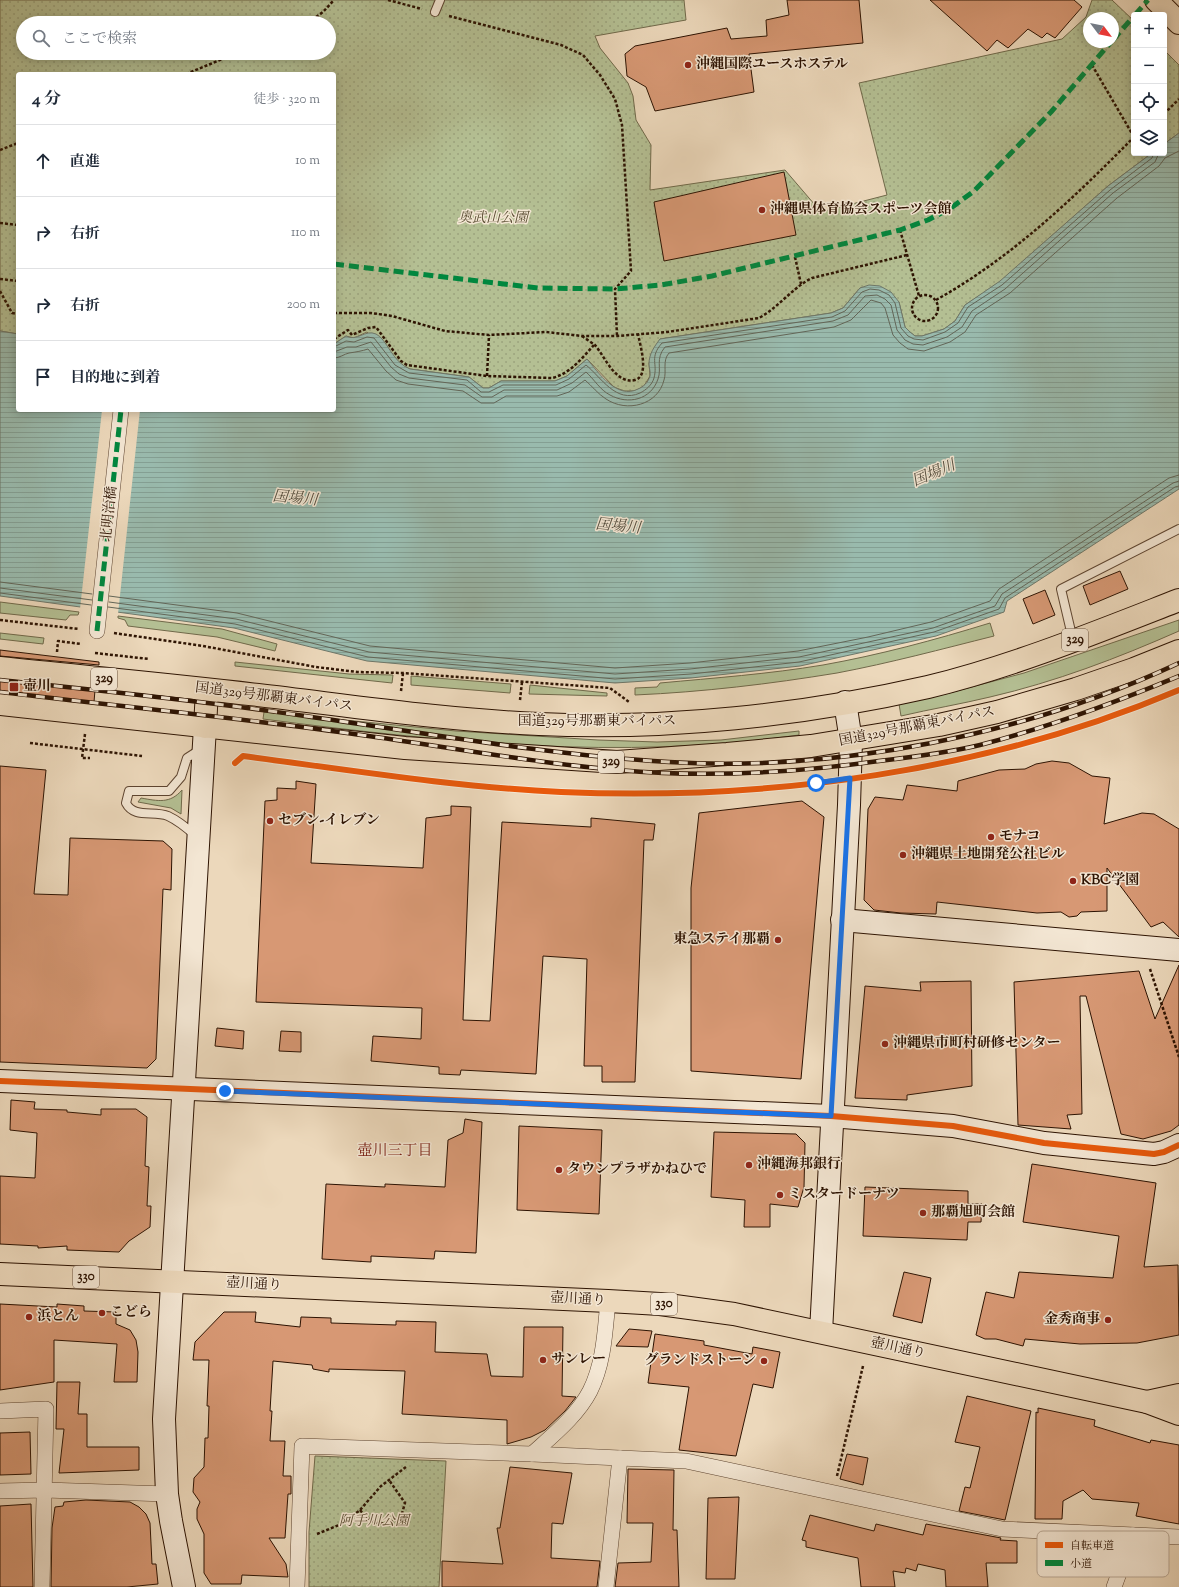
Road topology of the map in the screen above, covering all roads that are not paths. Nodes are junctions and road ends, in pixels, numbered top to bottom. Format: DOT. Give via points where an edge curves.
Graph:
graph roads {
  1 [pos="440,0"];
  2 [pos="1156,0"];
  3 [pos="435,12"];
  4 [pos="1179,23"];
  5 [pos="121,412"];
  6 [pos="1179,529"];
  7 [pos="1179,600"];
  8 [pos="98,624"];
  9 [pos="1074,640"];
  10 [pos="1179,651"];
  11 [pos="0,668"];
  12 [pos="207,690"];
  13 [pos="845,702"];
  14 [pos="0,704"];
  15 [pos="204,737"];
  16 [pos="851,740"];
  17 [pos="198,837"];
  18 [pos="842,920"];
  19 [pos="1179,950"];
  20 [pos="0,1081"];
  21 [pos="183,1090"];
  22 [pos="831,1116"];
  23 [pos="1179,1145"];
  24 [pos="0,1274"];
  25 [pos="172,1281"];
  26 [pos="608,1301"];
  27 [pos="821,1332"];
  28 [pos="1177,1401"];
  29 [pos="0,1411"];
  30 [pos="532,1454"];
  31 [pos="620,1458"];
  32 [pos="45,1490"];
  33 [pos="0,1491"];
  34 [pos="167,1494"];
  35 [pos="1046,1531"];
  36 [pos="1169,1537"];
  37 [pos="1179,1537"];
  38 [pos="1118,1577"];
  39 [pos="42,1587"];
  40 [pos="184,1587"];
  41 [pos="297,1587"];
  42 [pos="606,1587"];
  43 [pos="1114,1587"];
  1 -- 3 [label="lane"];
  2 -- 4 [label="highway"];
  5 -- 8 [label="street, 北明治橋"];
  6 -- 9 [label="lane" via="1061,589"];
  7 -- 9 [label="highway, 国道329号那覇東バイパス / 329"];
  9 -- 13 [label="highway, 国道329号那覇東バイパス / 329" via="970,676"];
  10 -- 16 [label="highway, 国道329号那覇東バイパス / 329" via="1076,689 997,712"];
  11 -- 12 [label="highway, 国道329号那覇東バイパス / 329"];
  12 -- 13 [label="highway, 国道329号那覇東バイパス / 329" via="408,715 540,724 665,724 796,711"];
  12 -- 15 [label="highway"];
  13 -- 16 [label="street"];
  14 -- 15 [label="highway, 国道329号那覇東バイパス / 329"];
  15 -- 16 [label="highway, 国道329号那覇東バイパス / 329" via="617,762 727,754"];
  15 -- 17 [label="street"];
  15 -- 17 [label="lane" via="187,758 182,777 169,791 129,792 126,803 128,808 134,811 166,815 180,822"];
  16 -- 18 [label="street"];
  17 -- 21 [label="street"];
  18 -- 19 [label="street"];
  18 -- 22 [label="street"];
  20 -- 21 [label="street"];
  21 -- 22 [label="street"];
  21 -- 25 [label="street"];
  22 -- 23 [label="street" via="960,1127 1044,1143 1154,1154"];
  22 -- 27 [label="street"];
  24 -- 25 [label="highway, 壺川通り / 330"];
  25 -- 26 [label="highway, 壺川通り / 330"];
  25 -- 34 [label="street" via="164,1419"];
  26 -- 27 [label="highway, 壺川通り / 330" via="698,1308"];
  26 -- 30 [label="street" via="604,1349 590,1392 564,1426"];
  27 -- 28 [label="highway, 壺川通り / 330" via="1147,1402"];
  29 -- 32 [label="street" via="46,1409"];
  30 -- 31 [label="street"];
  30 -- 41 [label="street" via="302,1446"];
  31 -- 35 [label="street" via="686,1461 1002,1529"];
  31 -- 42 [label="street"];
  32 -- 33 [label="street"];
  32 -- 34 [label="street"];
  32 -- 39 [label="street"];
  34 -- 40 [label="street"];
  36 -- 37 [label="street"];
  38 -- 43 [label="street"];
}
